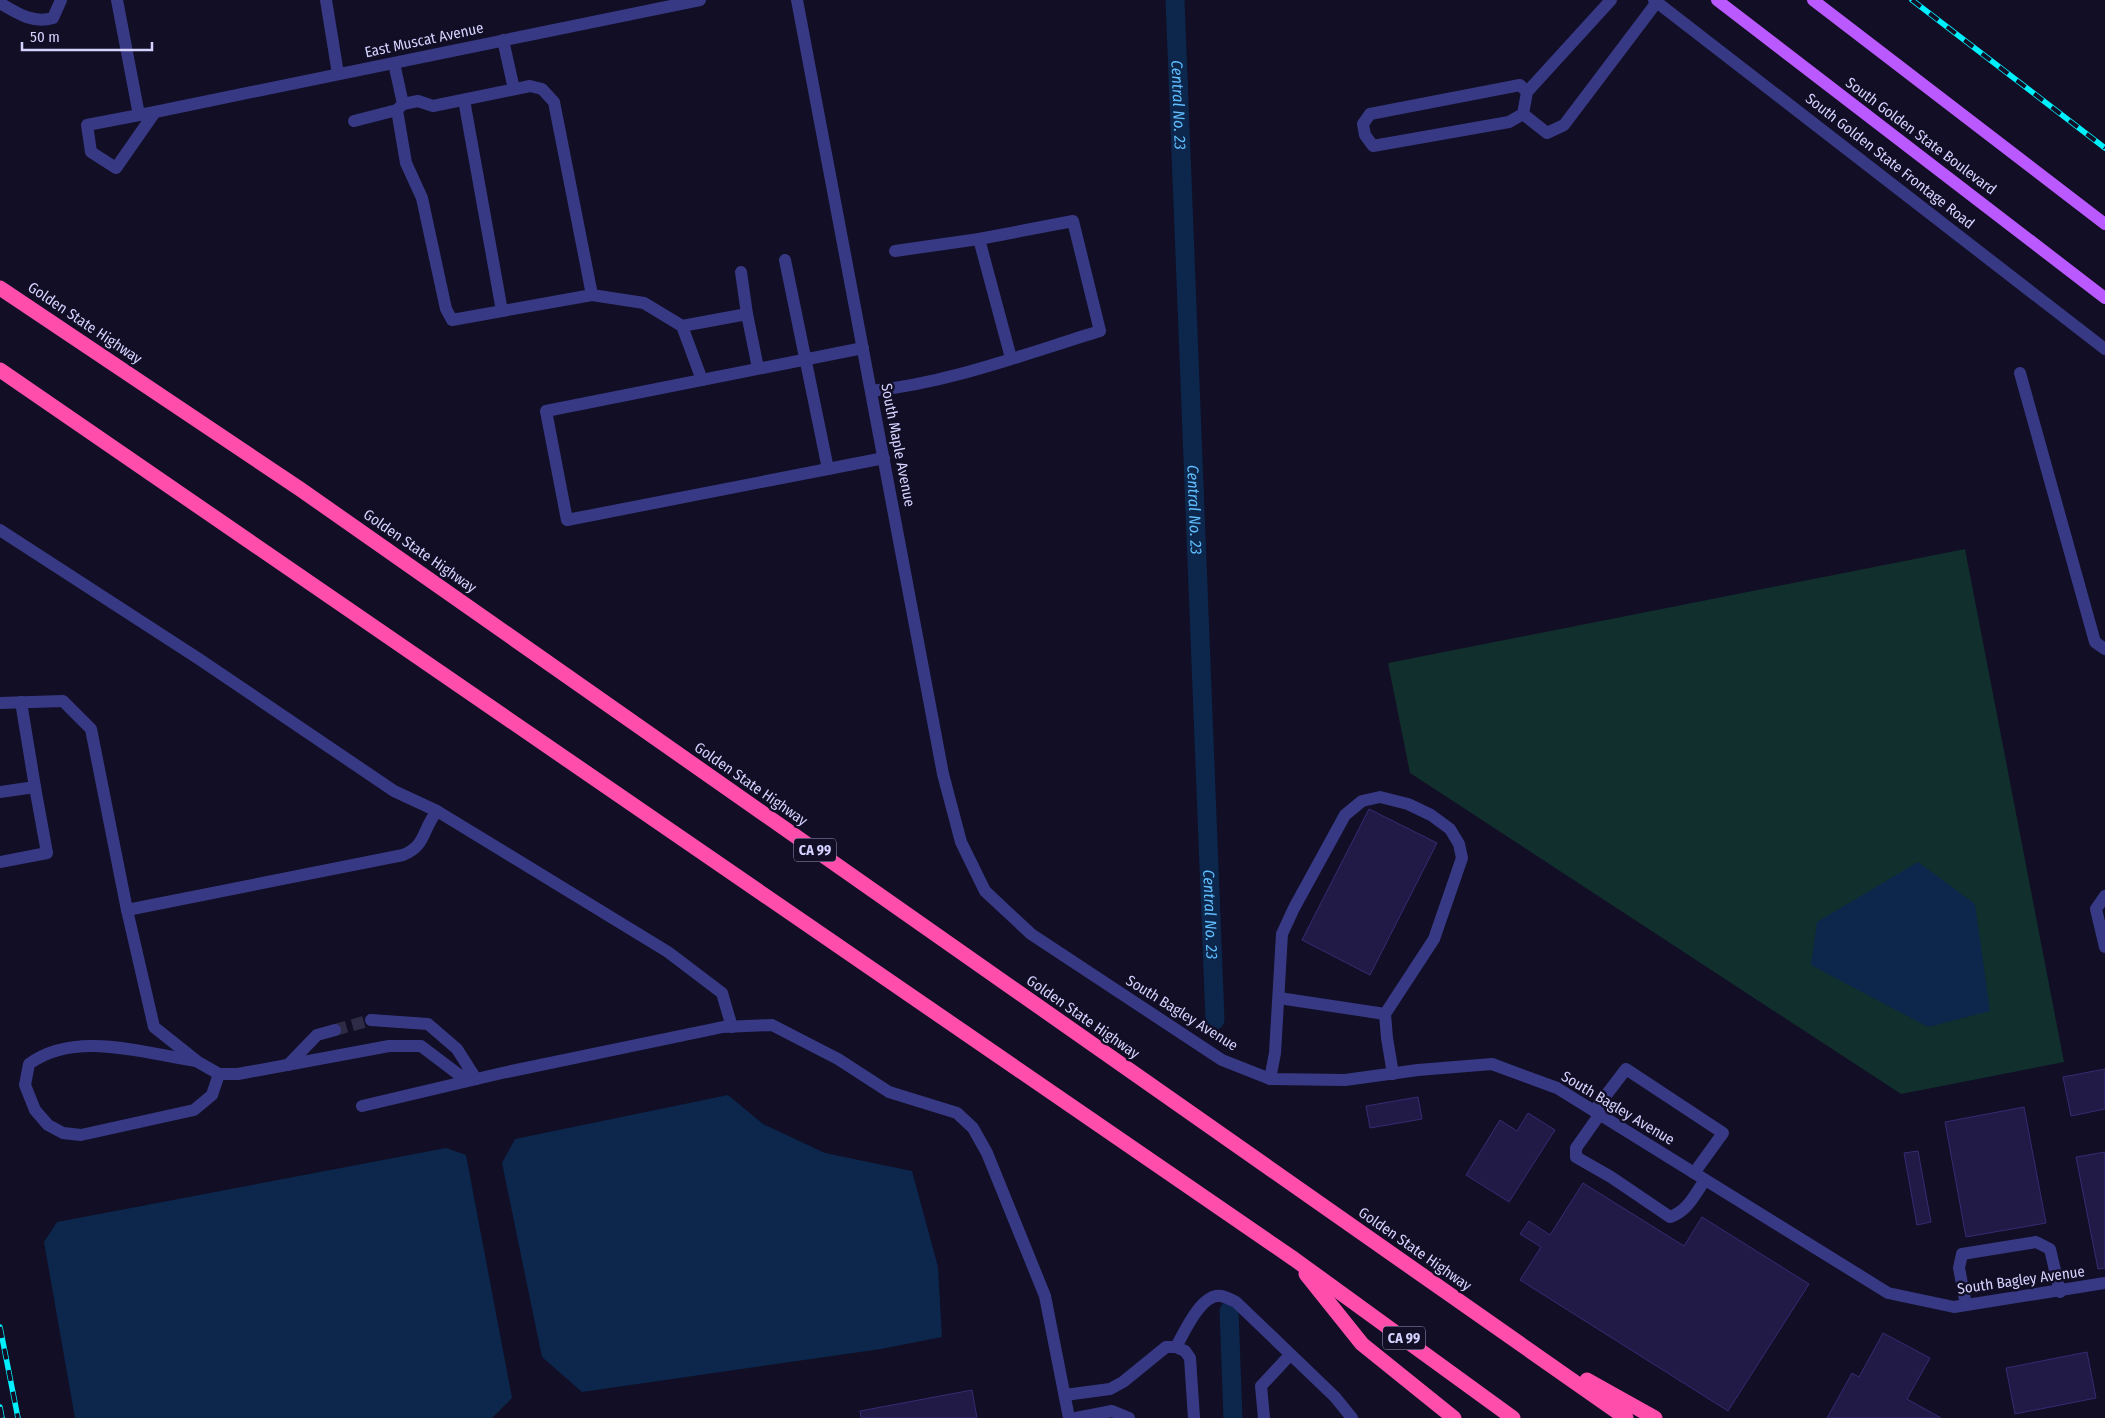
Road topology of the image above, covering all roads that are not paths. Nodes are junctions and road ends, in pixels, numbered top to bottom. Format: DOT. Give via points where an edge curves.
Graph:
graph roads {
  1 [pos="61,0"];
  2 [pos="117,0"];
  3 [pos="326,0"];
  4 [pos="700,0"];
  5 [pos="797,0"];
  6 [pos="1610,0"];
  7 [pos="1717,0"];
  8 [pos="1813,0"];
  9 [pos="1655,1"];
  10 [pos="0,3"];
  11 [pos="503,40"];
  12 [pos="394,62"];
  13 [pos="338,74"];
  14 [pos="514,89"];
  15 [pos="1527,92"];
  16 [pos="464,100"];
  17 [pos="400,107"];
  18 [pos="155,112"];
  19 [pos="1523,114"];
  20 [pos="139,115"];
  21 [pos="354,121"];
  22 [pos="2105,224"];
  23 [pos="980,240"];
  24 [pos="895,251"];
  25 [pos="786,260"];
  26 [pos="741,272"];
  27 [pos="0,288"];
  28 [pos="592,295"];
  29 [pos="2105,298"];
  30 [pos="502,311"];
  31 [pos="748,314"];
  32 [pos="682,326"];
  33 [pos="863,348"];
  34 [pos="2105,349"];
  35 [pos="1011,358"];
  36 [pos="806,359"];
  37 [pos="758,368"];
  38 [pos="0,370"];
  39 [pos="2020,373"];
  40 [pos="702,380"];
  41 [pos="871,391"];
  42 [pos="884,458"];
  43 [pos="828,469"];
  44 [pos="0,530"];
  45 [pos="2105,649"];
  46 [pos="21,702"];
  47 [pos="0,703"];
  48 [pos="35,787"];
  49 [pos="0,792"];
  50 [pos="437,811"];
  51 [pos="0,862"];
  52 [pos="985,891"];
  53 [pos="2105,896"];
  54 [pos="127,910"];
  55 [pos="2105,948"];
  56 [pos="1279,998"];
  57 [pos="1385,1014"];
  58 [pos="371,1020"];
  59 [pos="732,1027"];
  60 [pos="335,1030"];
  61 [pos="198,1062"];
  62 [pos="288,1065"];
  63 [pos="219,1074"];
  64 [pos="1393,1074"];
  65 [pos="476,1079"];
  66 [pos="1270,1079"];
  67 [pos="362,1106"];
  68 [pos="1597,1113"];
  69 [pos="1694,1173"];
  70 [pos="1705,1180"];
  71 [pos="1294,1259"];
  72 [pos="2105,1284"];
  73 [pos="2060,1292"];
  74 [pos="1966,1305"];
  75 [pos="1518,1342"];
  76 [pos="1176,1347"];
  77 [pos="1290,1355"];
  78 [pos="1065,1395"];
  79 [pos="1069,1418"];
  80 [pos="1076,1418"];
  81 [pos="1129,1418"];
  82 [pos="1194,1418"];
  83 [pos="1264,1418"];
  84 [pos="1352,1418"];
  85 [pos="1454,1418"];
  86 [pos="1513,1418"];
  87 [pos="1626,1418"];
  88 [pos="1655,1418"];
  1 -- 10 [label="street" via="53,18 44,20 27,18"];
  2 -- 20 [label="street"];
  3 -- 13 [label="street"];
  4 -- 11 [label="street, East Muscat Avenue"];
  5 -- 33 [label="street, South Maple Avenue"];
  6 -- 15 [label="street"];
  7 -- 29 [label="main road, South Golden State Boulevard"];
  8 -- 22 [label="main road"];
  9 -- 19 [label="street" via="1564,125 1547,133"];
  9 -- 34 [label="street, South Golden State Frontage Road"];
  11 -- 12 [label="street, East Muscat Avenue"];
  11 -- 14 [label="street"];
  12 -- 13 [label="street, East Muscat Avenue"];
  12 -- 17 [label="street"];
  13 -- 18 [label="street, East Muscat Avenue"];
  14 -- 16 [label="street"];
  14 -- 28 [label="street" via="530,86 542,89 554,102"];
  15 -- 19 [label="street"];
  15 -- 19 [label="street" via="1520,85 1370,114 1363,124 1364,135 1373,146 1509,122"];
  16 -- 17 [label="street" via="433,106 418,101"];
  16 -- 30 [label="street"];
  17 -- 21 [label="street"];
  17 -- 30 [label="street" via="406,163 422,198 448,315 452,320"];
  18 -- 20 [label="street, East Muscat Avenue"];
  18 -- 20 [label="street, East Muscat Avenue" via="116,168 91,152 87,125"];
  23 -- 24 [label="street"];
  23 -- 35 [label="street"];
  23 -- 35 [label="street" via="1073,221 1100,331"];
  25 -- 36 [label="street"];
  26 -- 31 [label="street"];
  27 -- 75 [label="highway, Golden State Highway / CA 99" via="300,489"];
  28 -- 30 [label="street"];
  28 -- 32 [label="street" via="644,303"];
  31 -- 32 [label="street"];
  31 -- 37 [label="street"];
  32 -- 40 [label="street"];
  33 -- 36 [label="street"];
  33 -- 41 [label="street, South Maple Avenue"];
  35 -- 41 [label="street" via="964,373"];
  36 -- 37 [label="street"];
  36 -- 43 [label="street"];
  37 -- 40 [label="street"];
  38 -- 71 [label="highway, CA 99"];
  39 -- 45 [label="street" via="2095,642"];
  40 -- 43 [label="street" via="546,411 567,520"];
  41 -- 42 [label="street, South Maple Avenue"];
  42 -- 43 [label="street"];
  42 -- 52 [label="street, South Maple Avenue" via="943,774 961,842"];
  44 -- 50 [label="street" via="394,791"];
  46 -- 47 [label="street"];
  46 -- 48 [label="street"];
  46 -- 54 [label="street" via="63,701 91,729"];
  48 -- 49 [label="street"];
  48 -- 51 [label="street" via="47,853"];
  50 -- 54 [label="street" via="428,822 420,845 402,855"];
  50 -- 59 [label="street" via="668,952 722,993"];
  52 -- 66 [label="street, South Bagley Avenue" via="1031,934 1222,1060"];
  53 -- 55 [label="street" via="2096,910"];
  54 -- 61 [label="street" via="154,1027"];
  56 -- 57 [label="street"];
  56 -- 57 [label="street" via="1282,934 1294,908 1345,815 1362,801 1380,797 1408,804 1444,824 1460,844 1462,858 1434,939"];
  56 -- 66 [label="street"];
  57 -- 64 [label="street"];
  58 -- 65 [label="street" via="428,1024 457,1049"];
  59 -- 65 [label="street"];
  59 -- 78 [label="street" via="772,1026 838,1059 889,1092 957,1113 973,1128 987,1154 1045,1296"];
  60 -- 62 [label="street" via="317,1035"];
  61 -- 63 [label="street"];
  61 -- 63 [label="street" via="107,1045 55,1049 41,1054 29,1064 25,1085 35,1110 48,1125 62,1133 80,1135 194,1110 212,1094"];
  62 -- 63 [label="street"];
  62 -- 65 [label="street" via="389,1046 422,1046 458,1074"];
  64 -- 66 [label="street, South Bagley Avenue" via="1345,1080"];
  64 -- 68 [label="street, South Bagley Avenue" via="1492,1064 1557,1088"];
  65 -- 67 [label="street"];
  68 -- 69 [label="street, South Bagley Avenue"];
  68 -- 69 [label="street" via="1626,1069 1723,1133"];
  68 -- 70 [label="street" via="1576,1148 1576,1157 1670,1217 1680,1214"];
  69 -- 70 [label="street, South Bagley Avenue"];
  70 -- 74 [label="street, South Bagley Avenue" via="1888,1293 1954,1307"];
  71 -- 85 [label="highway" via="1362,1344"];
  71 -- 86 [label="highway, CA 99"];
  72 -- 73 [label="street, South Bagley Avenue"];
  73 -- 74 [label="street, South Bagley Avenue"];
  73 -- 74 [label="street" via="2050,1249 2036,1242 1962,1254 1959,1268"];
  75 -- 87 [label="highway, Golden State Highway / CA 99"];
  75 -- 88 [label="highway"];
  76 -- 77 [label="street" via="1193,1314 1213,1297 1220,1296 1236,1302"];
  76 -- 78 [label="street" via="1166,1347 1110,1389"];
  76 -- 82 [label="street" via="1190,1358"];
  77 -- 83 [label="street" via="1261,1386"];
  77 -- 84 [label="street" via="1335,1397"];
  78 -- 79 [label="street"];
  80 -- 81 [label="street" via="1112,1411"];
}
